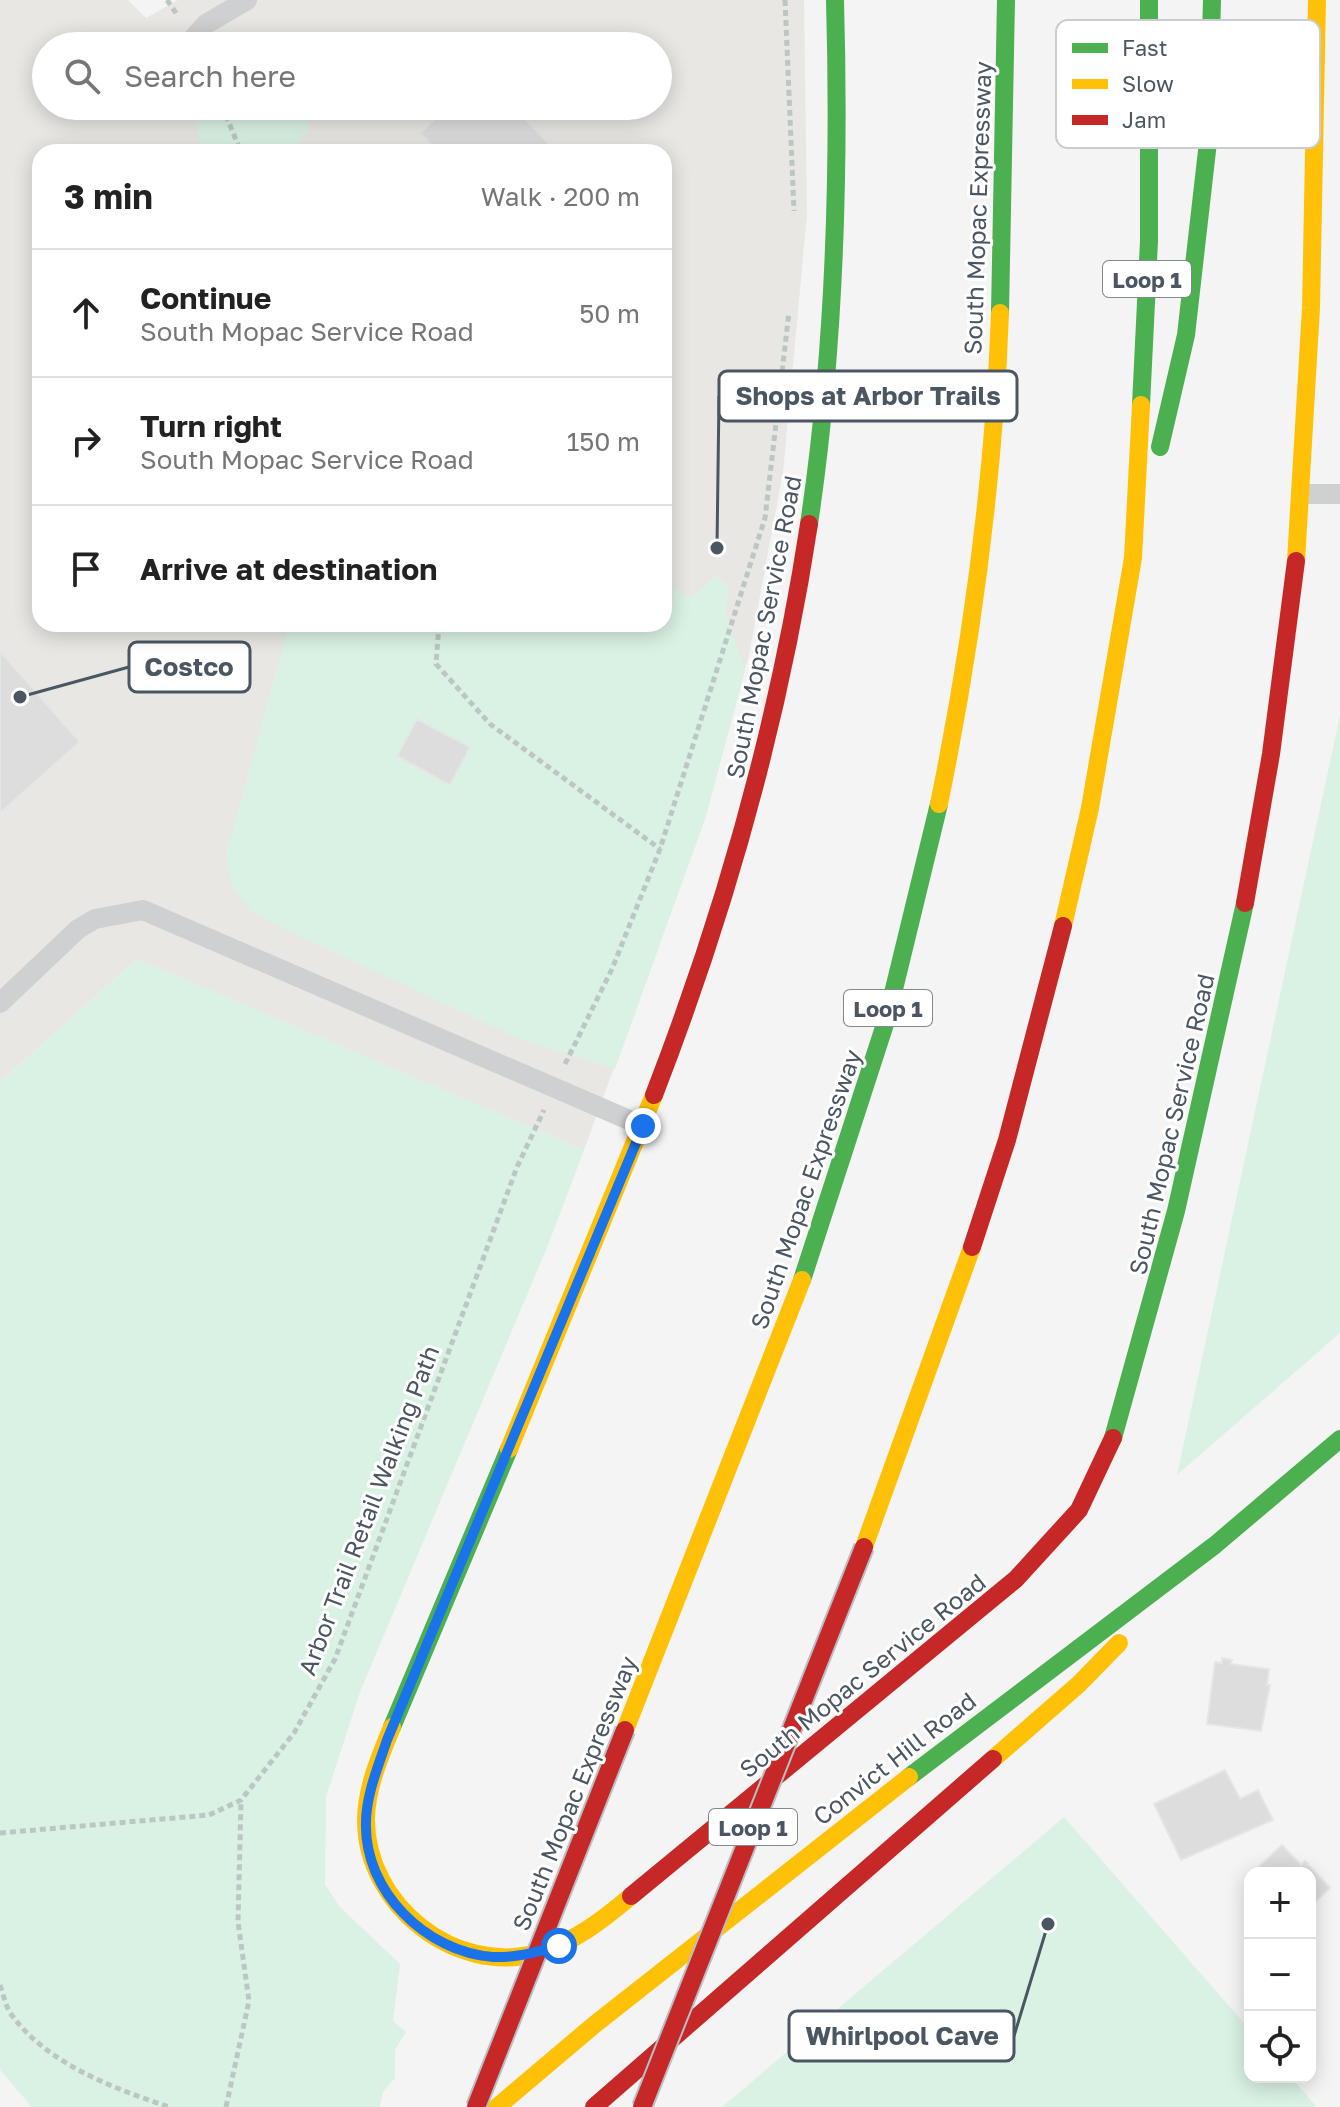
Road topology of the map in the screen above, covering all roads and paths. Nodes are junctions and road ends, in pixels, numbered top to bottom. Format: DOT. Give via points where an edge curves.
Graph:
graph roads {
  1 [pos="167,0"];
  2 [pos="247,0"];
  3 [pos="785,0"];
  4 [pos="835,0"];
  5 [pos="1006,0"];
  6 [pos="1212,0"];
  7 [pos="1317,0"];
  8 [pos="181,20"];
  9 [pos="1211,20"];
  10 [pos="1317,20"];
  11 [pos="199,32"];
  12 [pos="228,120"];
  13 [pos="238,144"];
  14 [pos="1149,148"];
  15 [pos="1207,148"];
  16 [pos="1316,148"];
  17 [pos="795,220"];
  18 [pos="791,299"];
  19 [pos="1301,494"];
  20 [pos="1340,494"];
  21 [pos="1133,558"];
  22 [pos="438,632"];
  23 [pos="660,849"];
  24 [pos="0,1003"];
  25 [pos="562,1068"];
  26 [pos="538,1124"];
  27 [pos="643,1126"];
  28 [pos="1340,1439"];
  29 [pos="1215,1545"];
  30 [pos="241,1800"];
  31 [pos="0,1833"];
  32 [pos="0,1985"];
  33 [pos="169,2107"];
  34 [pos="226,2107"];
  35 [pos="476,2107"];
  36 [pos="497,2107"];
  37 [pos="594,2107"];
  38 [pos="642,2107"];
  1 -- 8 [label="path"];
  2 -- 11 [label="lane"];
  3 -- 17 [label="path"];
  4 -- 27 [label="main road, South Mopac Service Road" via="838,182 817,487 761,771 728,890"];
  5 -- 35 [label="main road, South Mopac Expressway / Loop 1, bridge" via="993,432 969,630 928,848 864,1098 805,1274"];
  6 -- 9 [label="main road"];
  7 -- 10 [label="main road, South Mopac Service Road"];
  12 -- 13 [label="path"];
  14 -- 21 [label="main road, Loop 1"];
  15 -- 21 [label="main road" via="1186,335"];
  16 -- 19 [label="main road, South Mopac Service Road" via="1314,296"];
  18 -- 23 [label="path" via="765,518"];
  19 -- 20 [label="lane"];
  19 -- 27 [label="main road, South Mopac Service Road" via="1266,787 1242,923 1152,1309 1114,1438 1086,1499 1053,1543 1016,1579 595,1926 559,1946 492,1957 454,1947 417,1927 390,1898 372,1865 365,1824 370,1791"];
  21 -- 38 [label="main road, Loop 1, bridge" via="1090,808 1007,1140 864,1547"];
  22 -- 23 [label="path" via="436,664 490,724"];
  23 -- 25 [label="path" via="612,969"];
  24 -- 27 [label="lane" via="78,929 95,919 143,910"];
  26 -- 30 [label="path, Arbor Trail Retail Walking Path" via="517,1167 335,1659 294,1733"];
  28 -- 29 [label="main road, Convict Hill Road"];
  29 -- 36 [label="main road, Convict Hill Road" via="907,1777 527,2091"];
  29 -- 37 [label="main road, Convict Hill Road" via="1079,1684"];
  30 -- 31 [label="path, Arbor Trail Retail Walking Path" via="209,1815"];
  30 -- 34 [label="path" via="238,1922 249,2001"];
  32 -- 33 [label="path" via="10,2013 52,2055 123,2091"];
}
